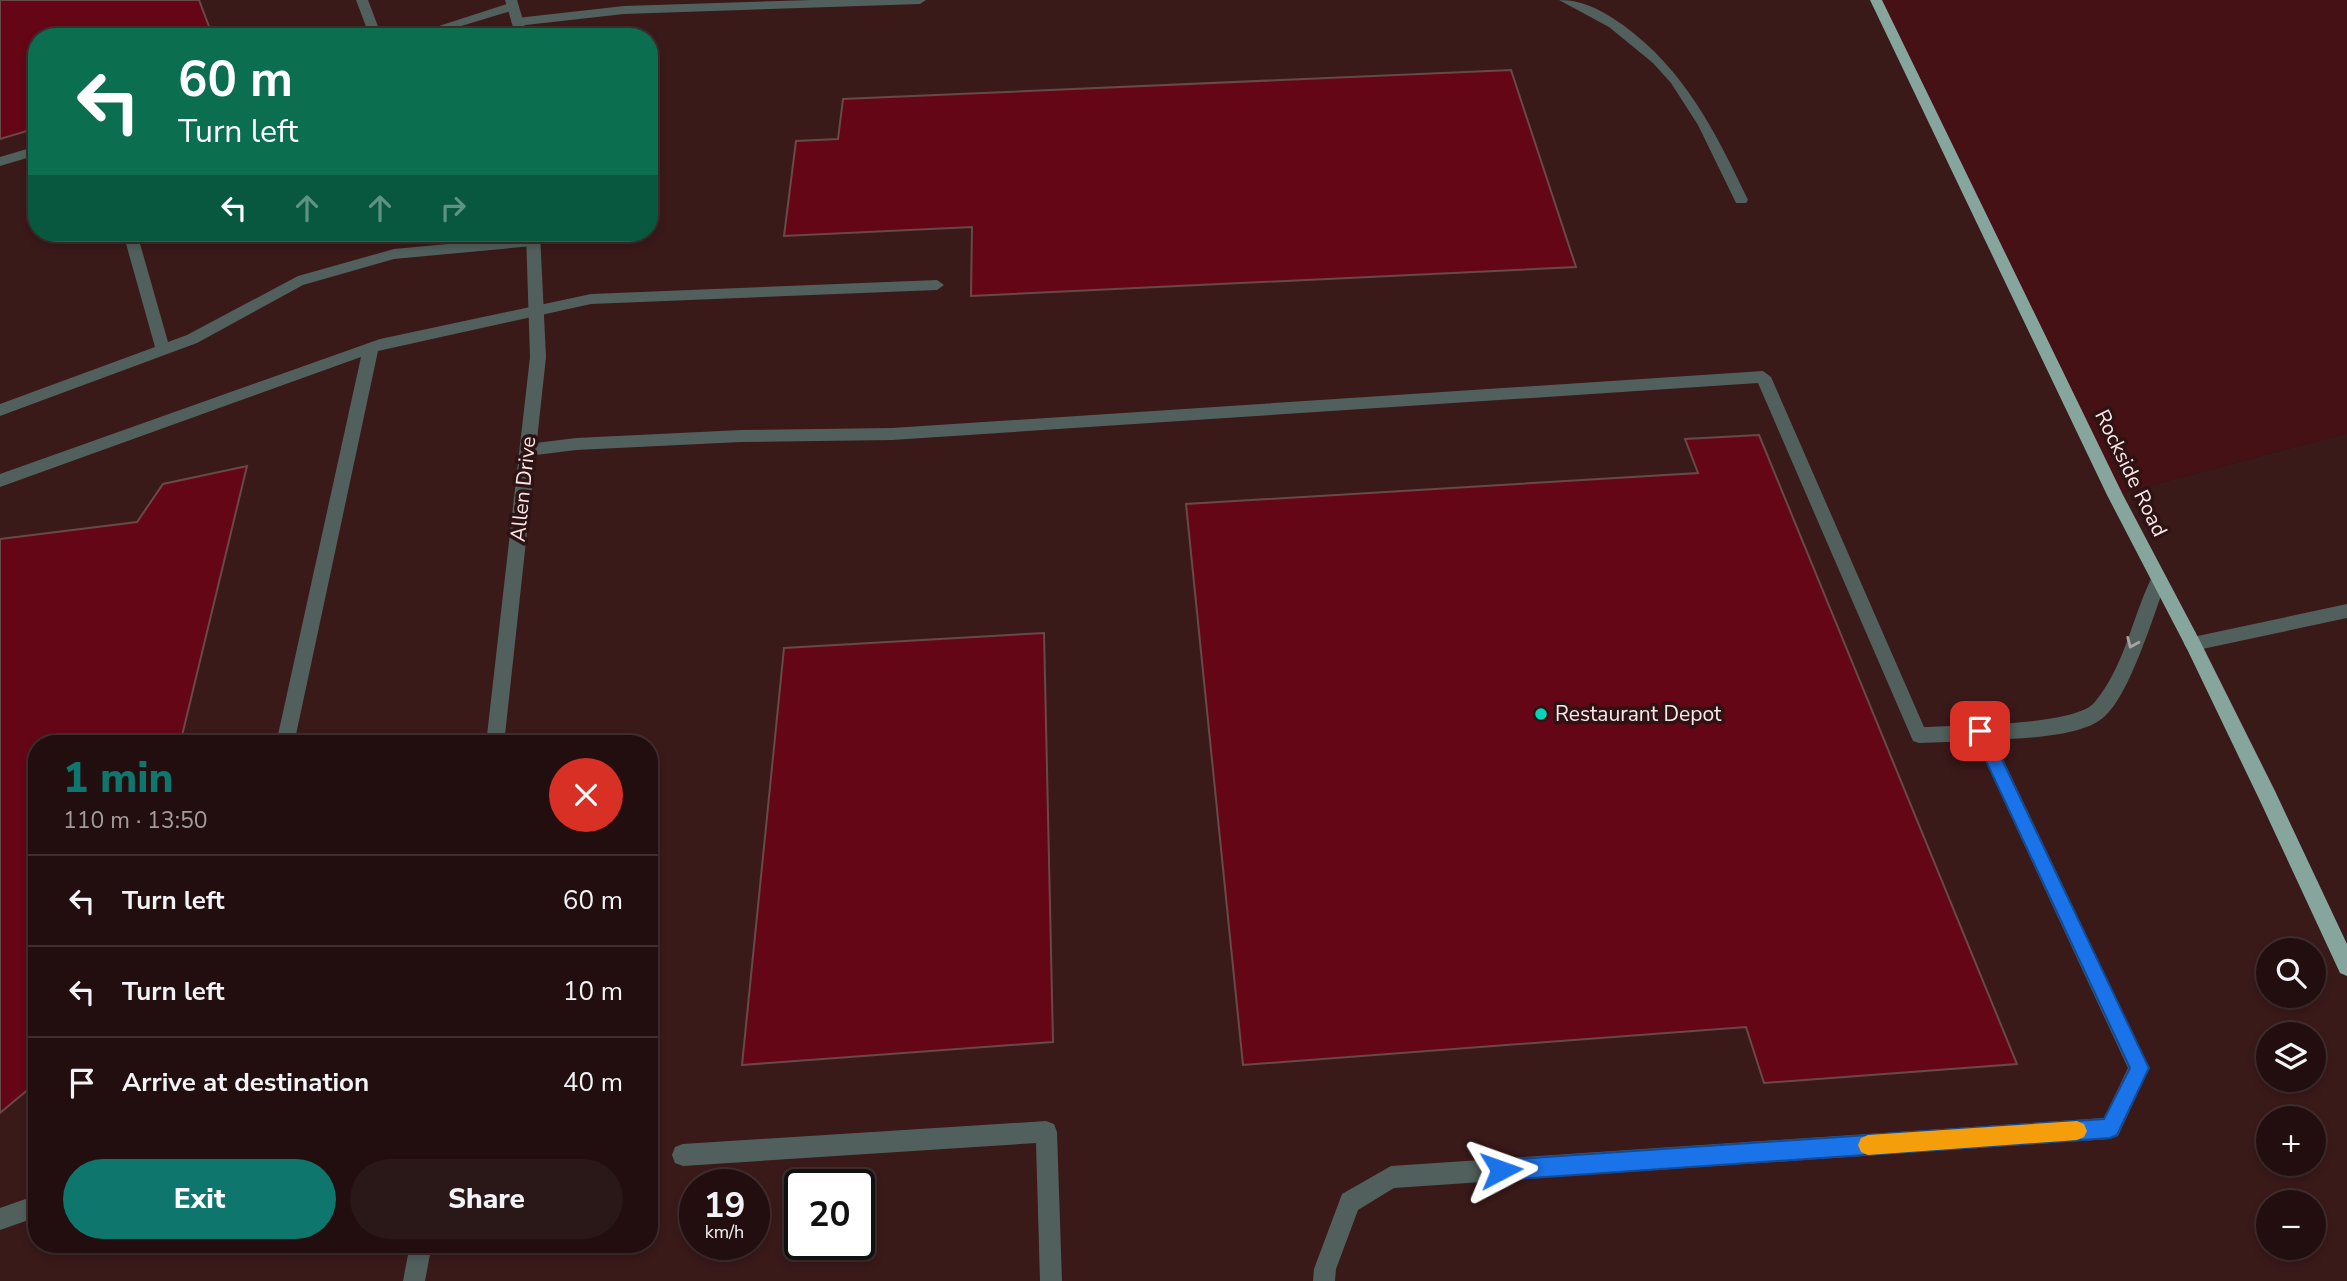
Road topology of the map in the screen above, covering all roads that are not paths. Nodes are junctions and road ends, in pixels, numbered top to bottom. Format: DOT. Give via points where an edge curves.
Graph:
graph roads {
  1 [pos="362,0"];
  2 [pos="920,0"];
  3 [pos="1565,0"];
  4 [pos="1876,0"];
  5 [pos="512,3"];
  6 [pos="517,22"];
  7 [pos="373,28"];
  8 [pos="438,28"];
  9 [pos="519,28"];
  10 [pos="28,153"];
  11 [pos="0,162"];
  12 [pos="1741,200"];
  13 [pos="133,242"];
  14 [pos="492,242"];
  15 [pos="533,242"];
  16 [pos="937,285"];
  17 [pos="535,312"];
  18 [pos="371,348"];
  19 [pos="163,350"];
  20 [pos="0,410"];
  21 [pos="528,450"];
  22 [pos="0,481"];
  23 [pos="2158,580"];
  24 [pos="2347,611"];
  25 [pos="2193,644"];
  26 [pos="1980,731"];
  27 [pos="287,735"];
  28 [pos="496,735"];
  29 [pos="2347,965"];
  30 [pos="683,1155"];
  31 [pos="28,1209"];
  32 [pos="0,1219"];
  33 [pos="419,1253"];
  34 [pos="414,1281"];
  35 [pos="1051,1281"];
  36 [pos="1324,1281"];
  1 -- 7 [label="street"];
  2 -- 6 [label="street" via="624,10"];
  3 -- 12 [label="street" via="1582,5 1631,36 1678,80"];
  4 -- 23 [label="main road, Rockside Road"];
  5 -- 6 [label="street"];
  5 -- 8 [label="street"];
  6 -- 9 [label="street"];
  10 -- 11 [label="street"];
  13 -- 19 [label="street"];
  14 -- 19 [label="street" via="394,254 298,281"];
  15 -- 17 [label="street, Allen Drive"];
  16 -- 17 [label="street" via="591,299"];
  17 -- 18 [label="street"];
  17 -- 21 [label="street, Allen Drive" via="538,357"];
  18 -- 22 [label="street"];
  18 -- 27 [label="street"];
  19 -- 20 [label="street"];
  21 -- 26 [label="street" via="741,436 892,434 1763,377 1919,735"];
  21 -- 28 [label="street, Allen Drive"];
  23 -- 25 [label="main road, Rockside Road"];
  23 -- 26 [label="street, one-way" via="2116,681 2096,713 2062,726"];
  24 -- 25 [label="street"];
  25 -- 29 [label="main road, Rockside Road"];
  26 -- 36 [label="street" via="2140,1068 2110,1128 1391,1177 1350,1202"];
  30 -- 35 [label="street" via="1046,1132"];
  31 -- 32 [label="street"];
  33 -- 34 [label="street"];
}
